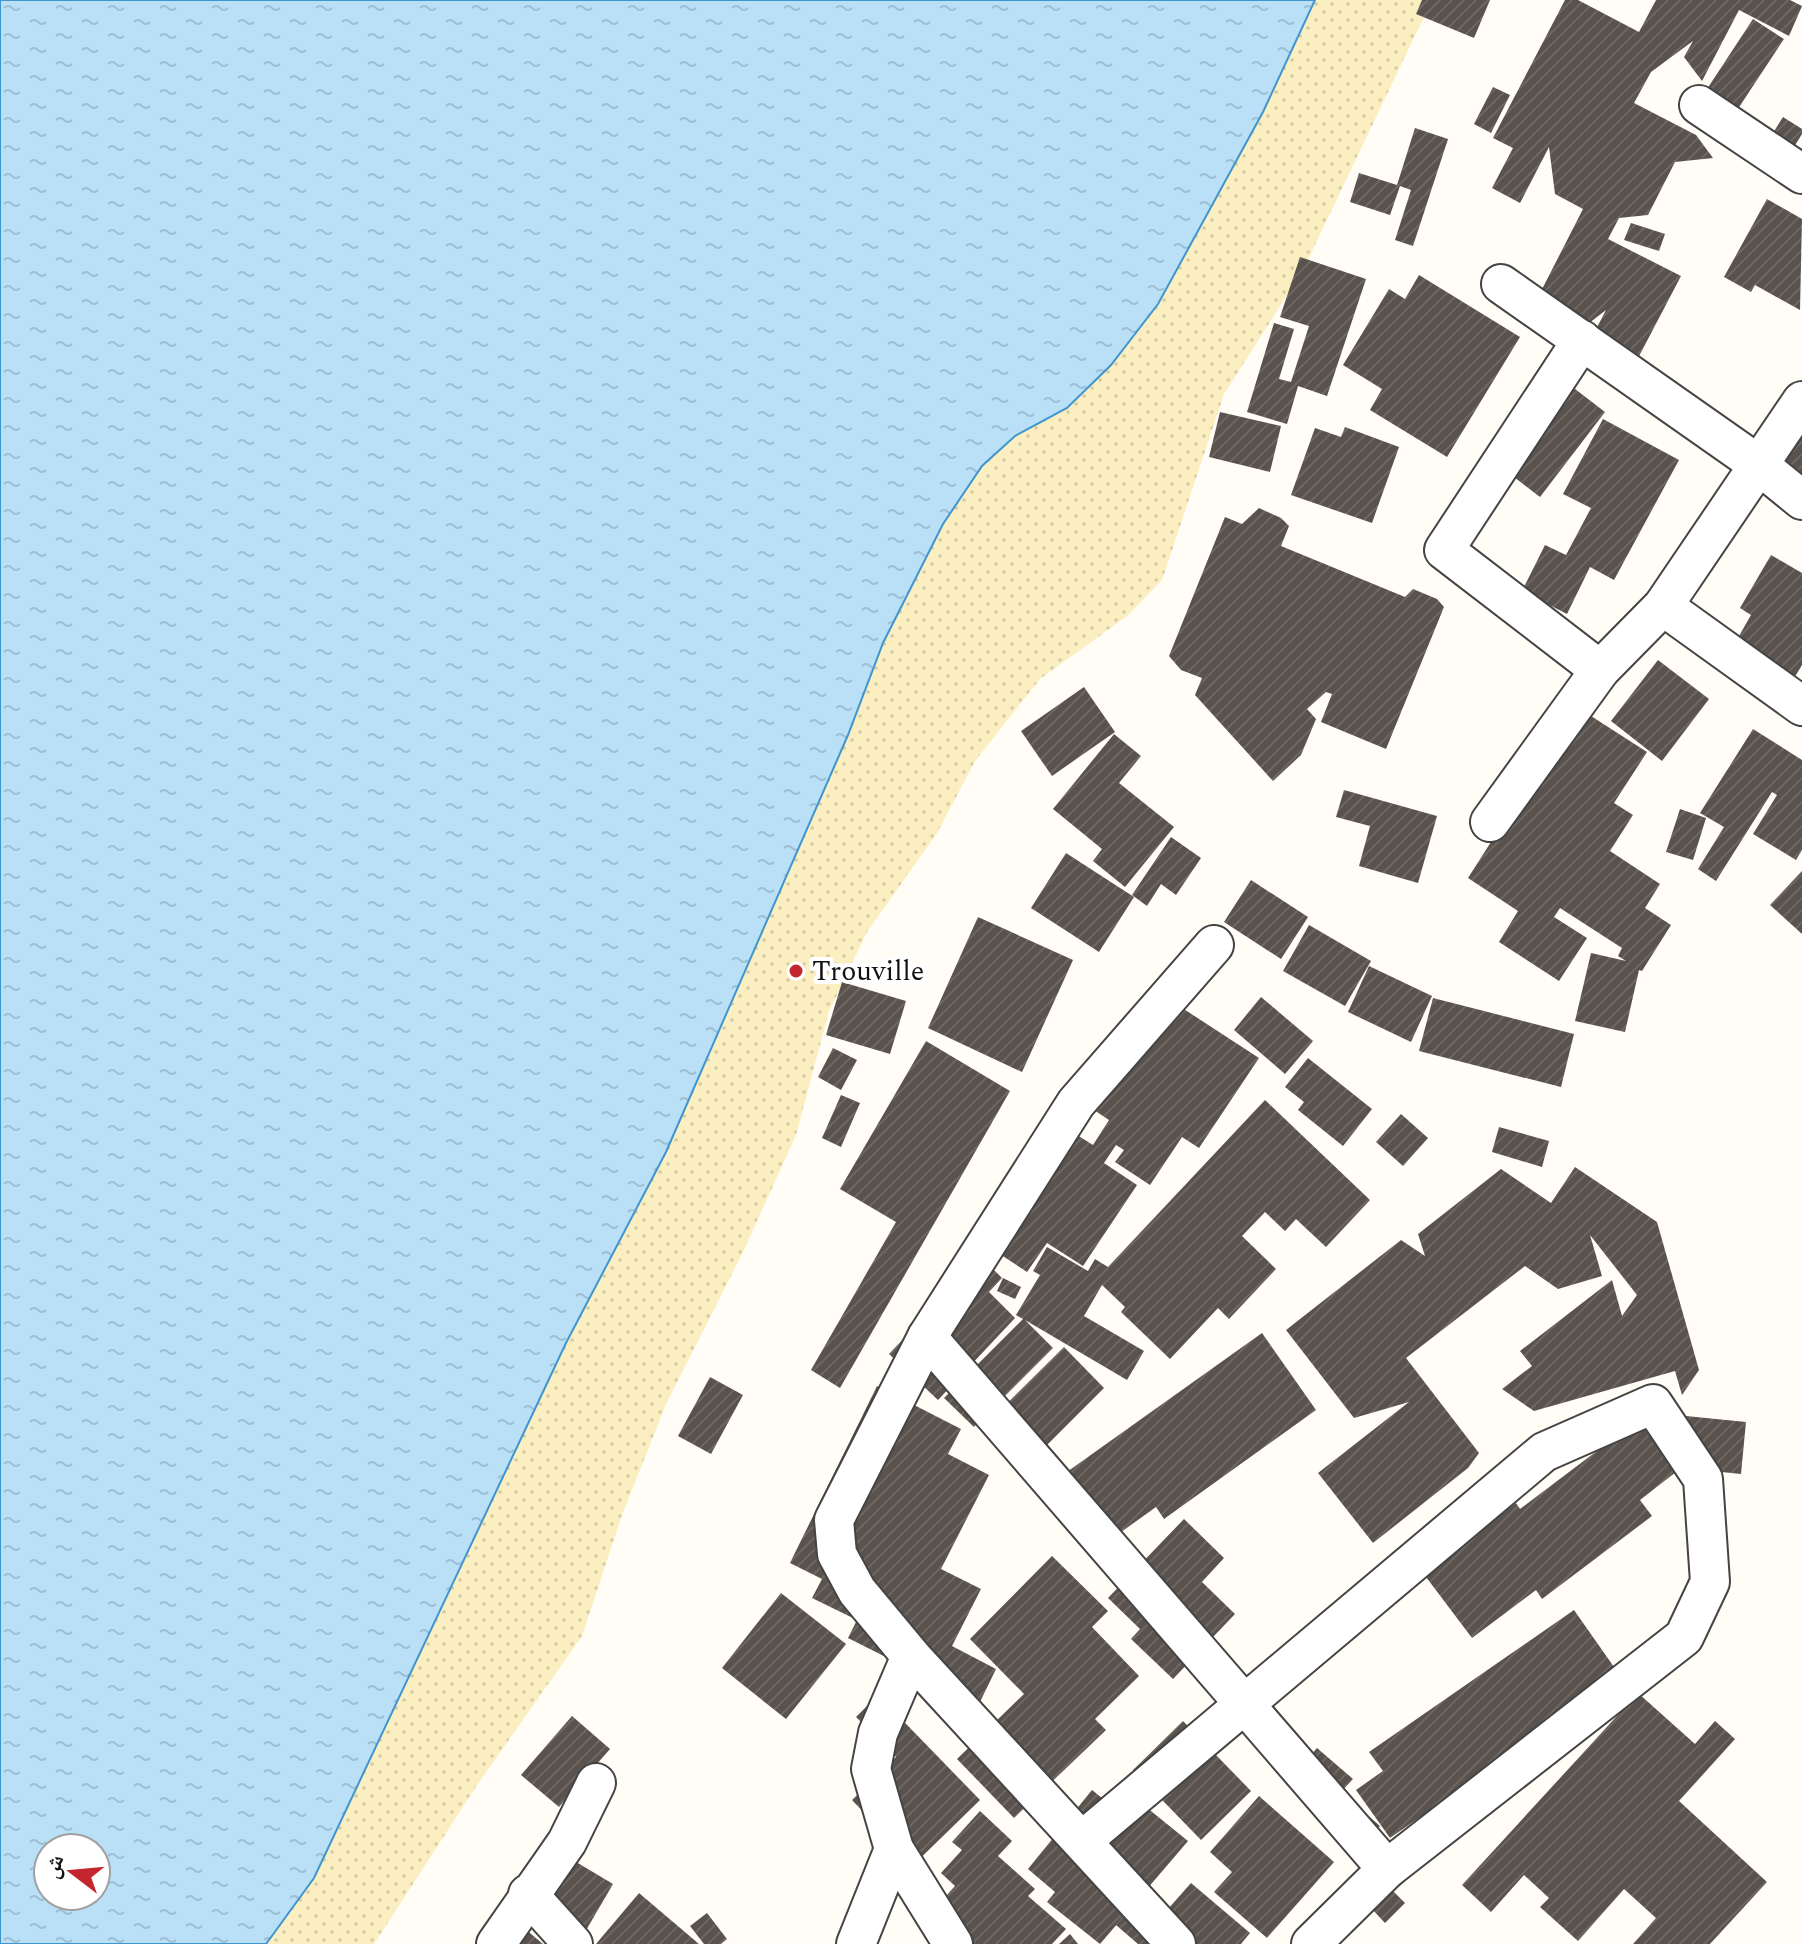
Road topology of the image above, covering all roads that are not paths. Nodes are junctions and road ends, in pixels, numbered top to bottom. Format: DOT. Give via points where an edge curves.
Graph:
graph roads {
  1 [pos="1699,105"];
  2 [pos="1802,174"];
  3 [pos="1501,284"];
  4 [pos="1582,340"];
  5 [pos="1802,401"];
  6 [pos="1759,465"];
  7 [pos="1802,500"];
  8 [pos="1663,606"];
  9 [pos="1600,670"];
  10 [pos="1802,706"];
  11 [pos="1490,822"];
  12 [pos="1214,945"];
  13 [pos="927,1337"];
  14 [pos="911,1656"];
  15 [pos="1245,1704"];
  16 [pos="596,1783"];
  17 [pos="1083,1840"];
  18 [pos="894,1849"];
  19 [pos="1387,1869"];
  20 [pos="528,1894"];
  21 [pos="496,1944"];
  22 [pos="573,1944"];
  23 [pos="856,1944"];
  24 [pos="953,1944"];
  25 [pos="1176,1944"];
  26 [pos="1311,1944"];
  1 -- 2 [label="street"];
  3 -- 4 [label="street"];
  4 -- 6 [label="street"];
  4 -- 9 [label="street" via="1444,550"];
  5 -- 6 [label="street"];
  6 -- 7 [label="street"];
  6 -- 8 [label="street"];
  8 -- 9 [label="street"];
  8 -- 10 [label="street"];
  9 -- 11 [label="street"];
  12 -- 13 [label="street" via="1076,1103"];
  13 -- 14 [label="street" via="834,1520 837,1554 857,1591"];
  13 -- 15 [label="street"];
  14 -- 17 [label="street"];
  14 -- 18 [label="street" via="878,1733 871,1769"];
  15 -- 17 [label="street"];
  15 -- 19 [label="street"];
  15 -- 19 [label="street" via="1544,1452 1653,1404 1703,1479 1710,1582 1684,1637"];
  16 -- 20 [label="street" via="567,1842"];
  17 -- 25 [label="street"];
  18 -- 23 [label="street"];
  18 -- 24 [label="street"];
  19 -- 26 [label="street"];
  20 -- 21 [label="street"];
  20 -- 22 [label="street"];
}
